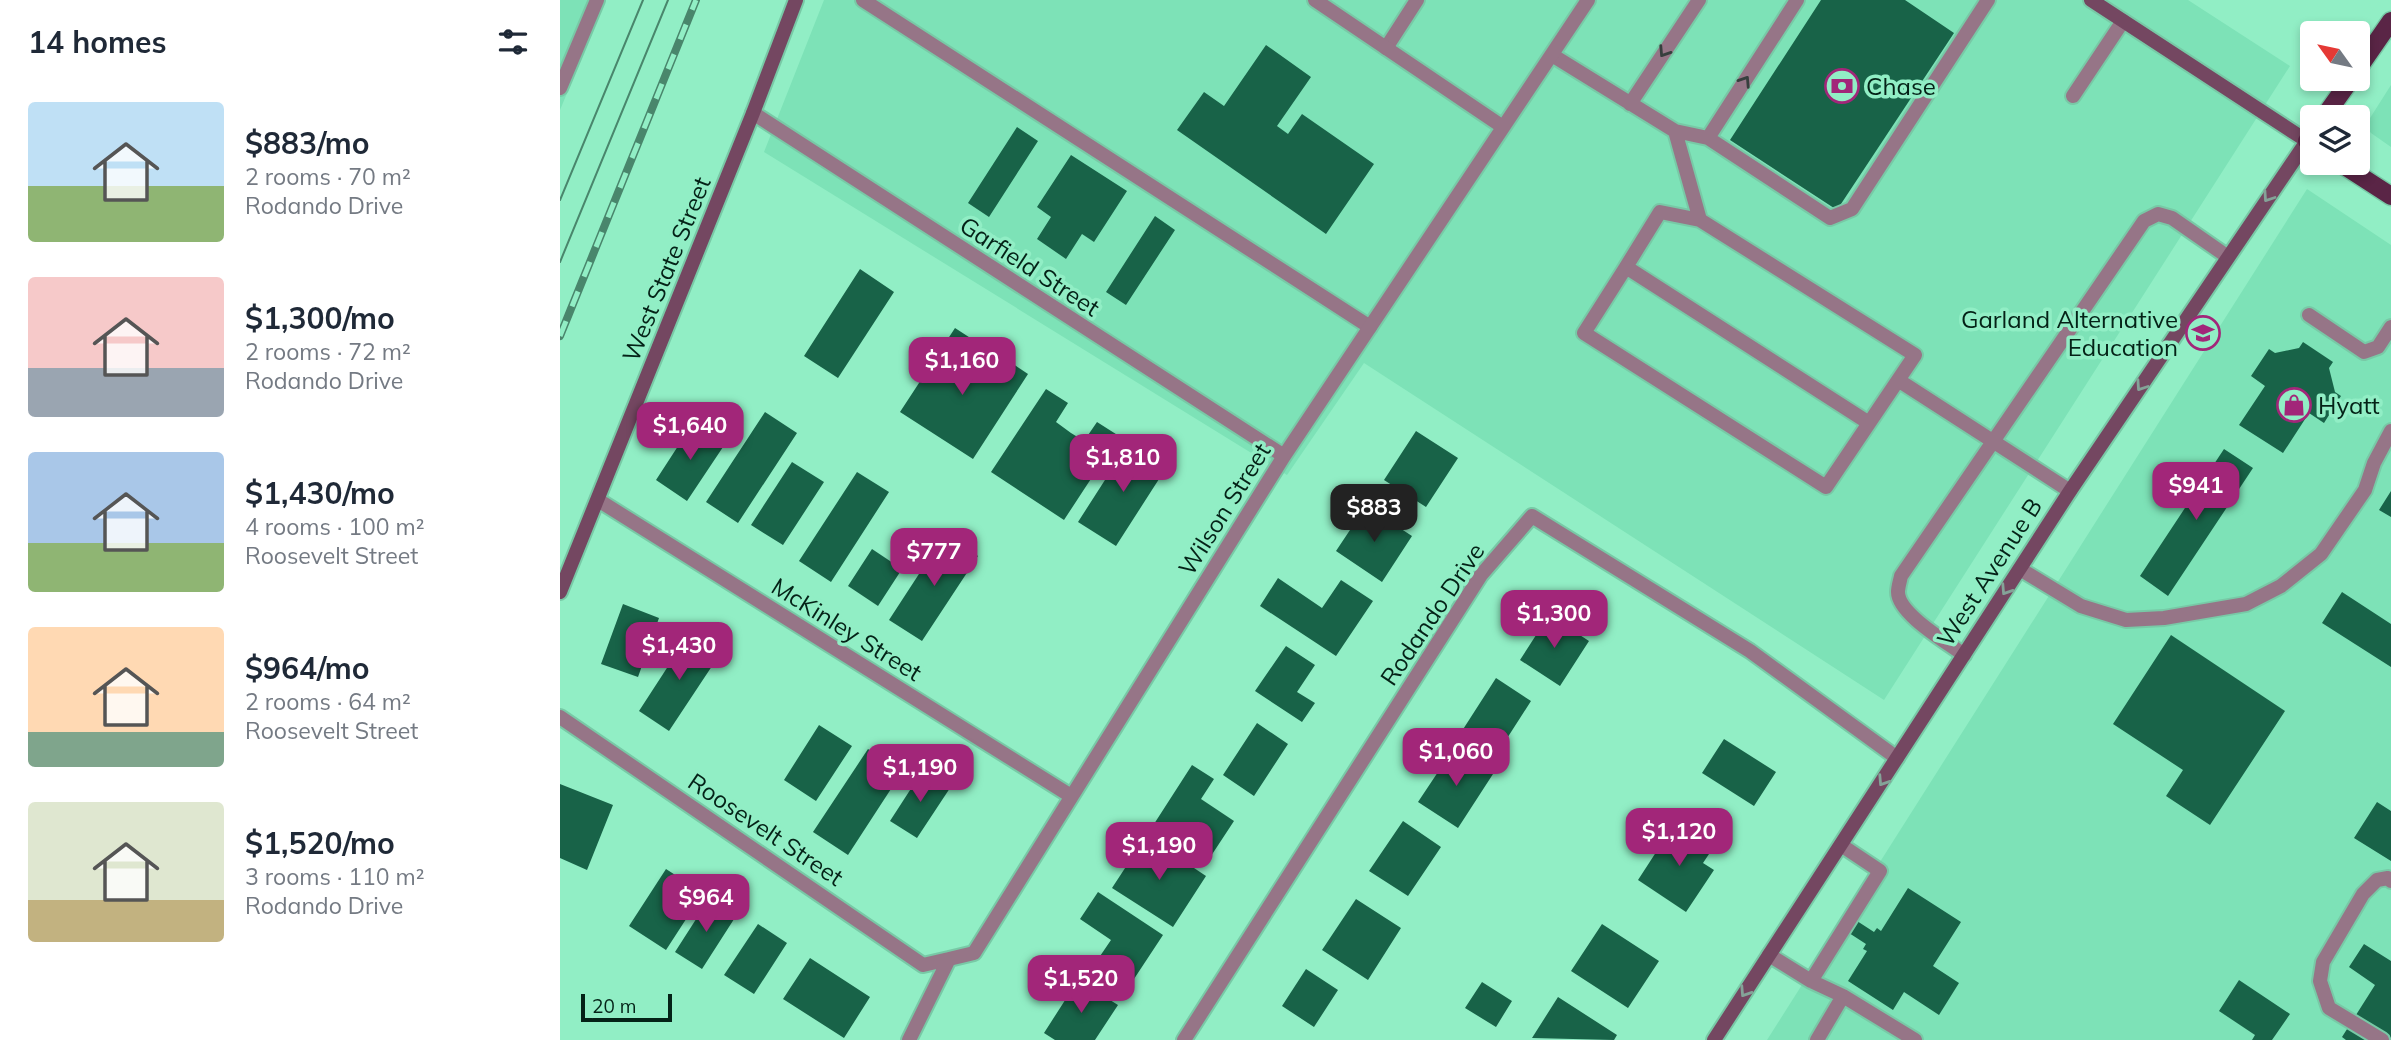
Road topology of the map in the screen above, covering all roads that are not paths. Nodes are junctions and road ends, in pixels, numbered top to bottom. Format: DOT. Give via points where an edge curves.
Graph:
graph roads {
  1 [pos="597,0"];
  2 [pos="796,0"];
  3 [pos="863,0"];
  4 [pos="1315,0"];
  5 [pos="1417,0"];
  6 [pos="1588,0"];
  7 [pos="1699,0"];
  8 [pos="1797,0"];
  9 [pos="1988,0"];
  10 [pos="2091,0"];
  11 [pos="2123,21"];
  12 [pos="2391,21"];
  13 [pos="1386,48"];
  14 [pos="2370,51"];
  15 [pos="1552,55"];
  16 [pos="560,88"];
  17 [pos="2073,96"];
  18 [pos="1630,104"];
  19 [pos="752,113"];
  20 [pos="1503,128"];
  21 [pos="1675,131"];
  22 [pos="2300,134"];
  23 [pos="1708,138"];
  24 [pos="2300,154"];
  25 [pos="2359,175"];
  26 [pos="2391,196"];
  27 [pos="1700,220"];
  28 [pos="2228,257"];
  29 [pos="1626,267"];
  30 [pos="2309,315"];
  31 [pos="1370,327"];
  32 [pos="2391,327"];
  33 [pos="1898,380"];
  34 [pos="1869,423"];
  35 [pos="2391,431"];
  36 [pos="1995,442"];
  37 [pos="1284,456"];
  38 [pos="2070,491"];
  39 [pos="598,500"];
  40 [pos="2020,569"];
  41 [pos="560,592"];
  42 [pos="1964,655"];
  43 [pos="560,717"];
  44 [pos="1897,758"];
  45 [pos="1072,796"];
  46 [pos="1841,845"];
  47 [pos="2391,880"];
  48 [pos="1769,955"];
  49 [pos="949,960"];
  50 [pos="1811,981"];
  51 [pos="1843,996"];
  52 [pos="909,1040"];
  53 [pos="1184,1040"];
  54 [pos="1714,1040"];
  55 [pos="1817,1040"];
  56 [pos="1915,1040"];
  57 [pos="2382,1040"];
  1 -- 16 [label="street"];
  2 -- 19 [label="main road, West State Street"];
  3 -- 31 [label="street"];
  4 -- 13 [label="street"];
  5 -- 13 [label="street"];
  6 -- 15 [label="street, Wilson Street"];
  7 -- 18 [label="street, one-way"];
  23 -- 8 [label="street, one-way"];
  9 -- 23 [label="street" via="1852,209 1830,218"];
  10 -- 11 [label="main road"];
  11 -- 17 [label="street"];
  11 -- 22 [label="main road"];
  12 -- 14 [label="main road"];
  13 -- 20 [label="street"];
  15 -- 18 [label="street"];
  15 -- 20 [label="street, Wilson Street"];
  18 -- 21 [label="street"];
  19 -- 37 [label="street, Garfield Street"];
  19 -- 39 [label="main road, West State Street"];
  20 -- 31 [label="street, Wilson Street"];
  21 -- 23 [label="street"];
  21 -- 27 [label="street"];
  24 -- 28 [label="main road, West Avenue B, one-way"];
  25 -- 26 [label="main road"];
  27 -- 29 [label="street" via="1660,212"];
  27 -- 33 [label="street" via="1915,355"];
  28 -- 36 [label="street" via="2172,218 2158,214 2144,221"];
  28 -- 38 [label="main road, West Avenue B, one-way"];
  29 -- 34 [label="street"];
  29 -- 34 [label="street" via="1584,333 1826,487"];
  30 -- 32 [label="street" via="2364,352 2378,347"];
  31 -- 37 [label="street, Wilson Street"];
  33 -- 34 [label="street"];
  33 -- 36 [label="street"];
  35 -- 40 [label="street" via="2365,490 2320,554 2281,586 2246,604 2126,620 2081,606"];
  36 -- 38 [label="street"];
  36 -- 42 [label="street" via="1901,576 1898,593 1901,605"];
  37 -- 45 [label="street, Wilson Street"];
  38 -- 40 [label="main road, West Avenue B"];
  39 -- 41 [label="main road, West State Street"];
  39 -- 45 [label="street, McKinley Street"];
  40 -- 42 [label="main road, West Avenue B, one-way"];
  42 -- 44 [label="main road, West Avenue B"];
  43 -- 49 [label="street, Roosevelt Street" via="923,965"];
  44 -- 46 [label="main road, West Avenue B, one-way"];
  44 -- 53 [label="street, Rodando Drive" via="1750,651 1532,516 1481,575"];
  45 -- 49 [label="street, Wilson Street" via="974,953"];
  46 -- 48 [label="main road, West Avenue B"];
  46 -- 50 [label="street" via="1880,871"];
  47 -- 57 [label="street" via="2377,880 2363,894 2323,962 2320,981 2329,1008"];
  48 -- 50 [label="street"];
  48 -- 54 [label="main road, West Avenue B, one-way"];
  49 -- 52 [label="street"];
  50 -- 51 [label="street"];
  51 -- 55 [label="street"];
  51 -- 56 [label="street"];
}
